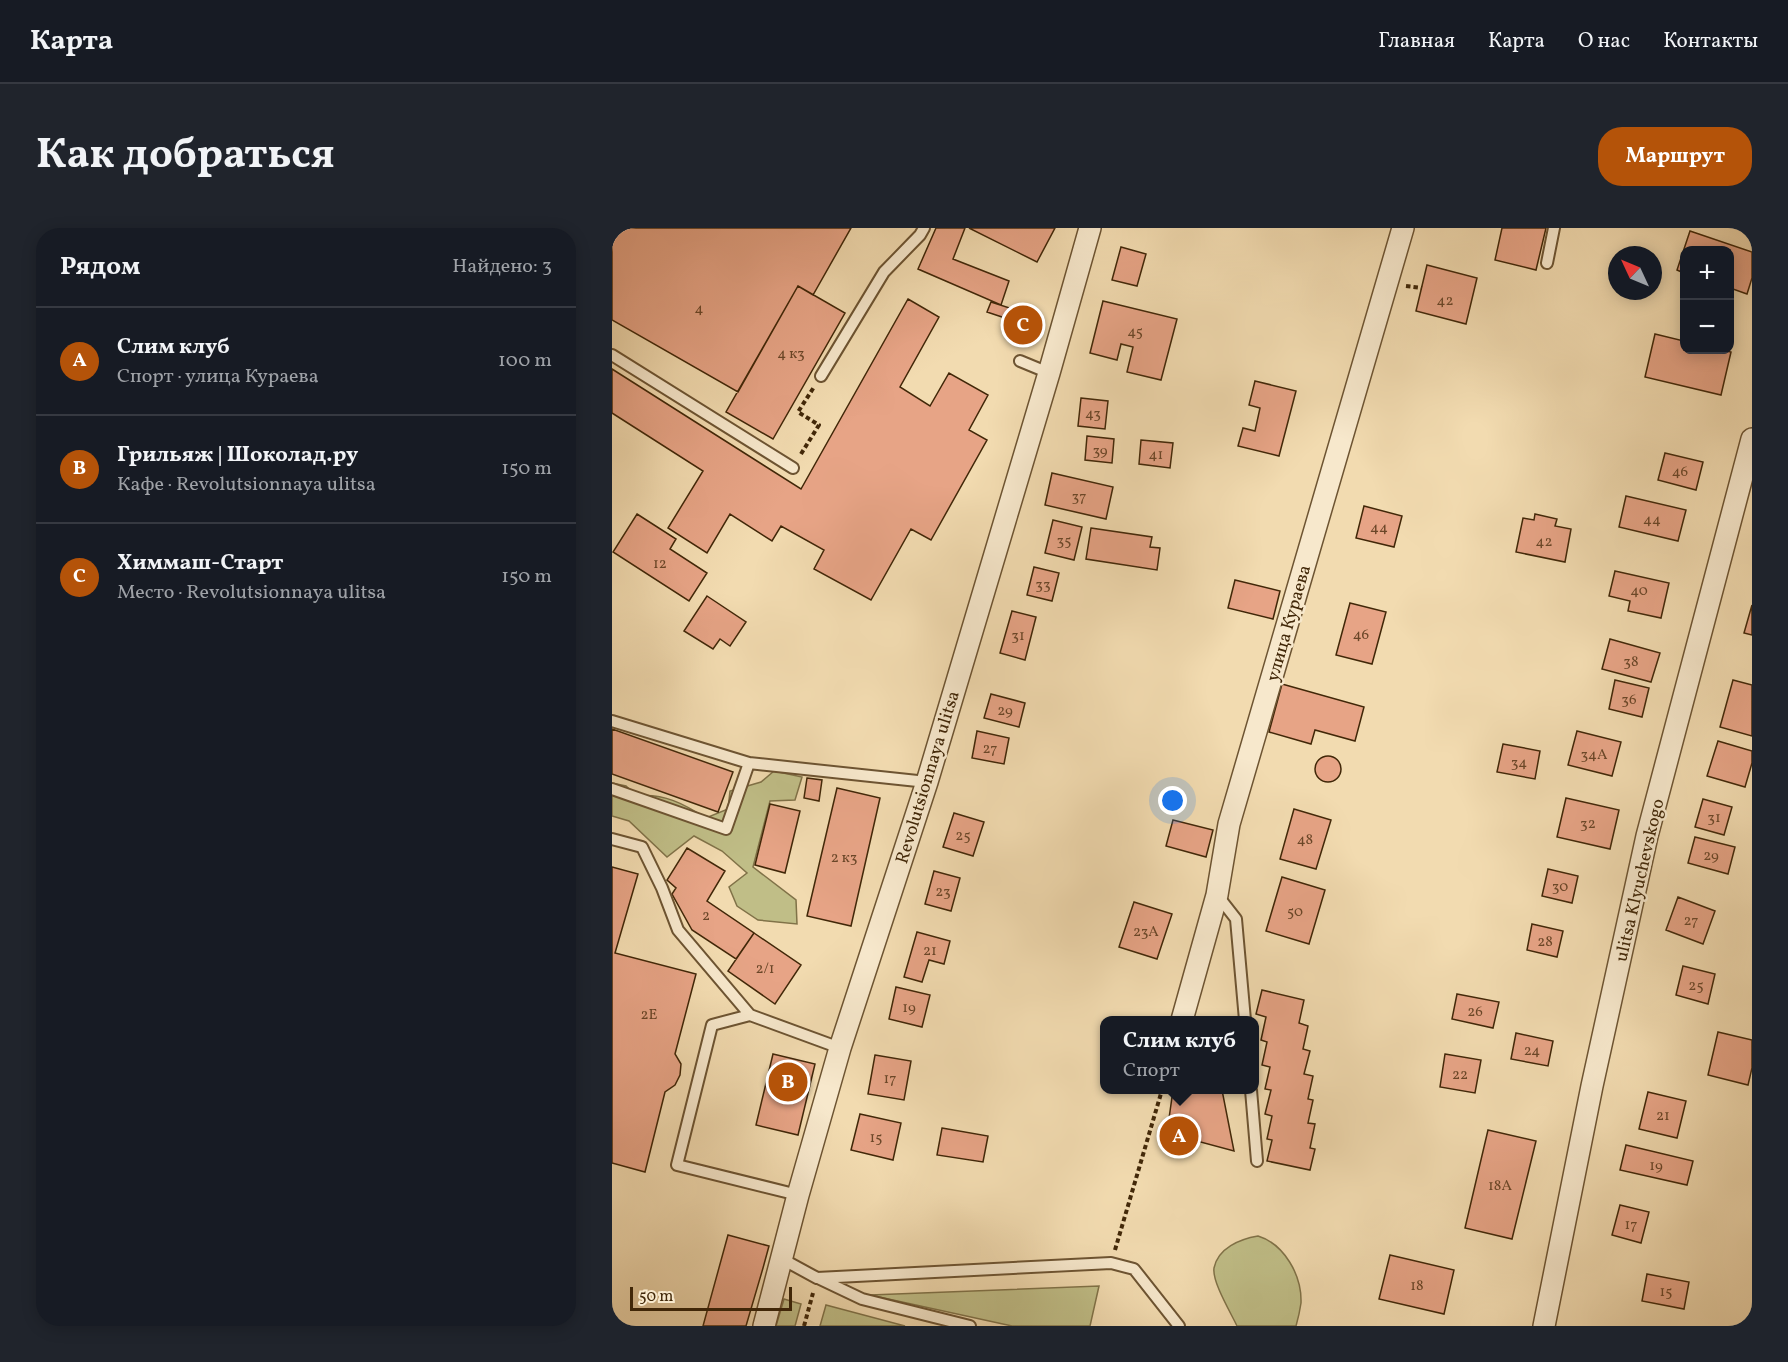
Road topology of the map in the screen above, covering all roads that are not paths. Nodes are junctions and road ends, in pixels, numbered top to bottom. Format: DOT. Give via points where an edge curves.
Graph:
graph roads {
  1 [pos="924,228"];
  2 [pos="1090,228"];
  3 [pos="1403,228"];
  4 [pos="1554,228"];
  5 [pos="1546,263"];
  6 [pos="612,355"];
  7 [pos="1020,362"];
  8 [pos="1049,373"];
  9 [pos="821,376"];
  10 [pos="1752,438"];
  11 [pos="793,468"];
  12 [pos="612,721"];
  13 [pos="749,763"];
  14 [pos="927,782"];
  15 [pos="612,789"];
  16 [pos="612,838"];
  17 [pos="1217,895"];
  18 [pos="750,1015"];
  19 [pos="1183,1016"];
  20 [pos="1245,1016"];
  21 [pos="840,1047"];
  22 [pos="1251,1094"];
  23 [pos="1257,1161"];
  24 [pos="798,1195"];
  25 [pos="782,1259"];
  26 [pos="817,1278"];
  27 [pos="764,1326"];
  28 [pos="970,1326"];
  29 [pos="1179,1326"];
  30 [pos="1544,1326"];
  1 -- 9 [label="lane" via="884,272"];
  2 -- 8 [label="street, Revolutsionnaya ulitsa"];
  3 -- 17 [label="street, улица Кураева" via="1229,824"];
  4 -- 5 [label="lane"];
  6 -- 11 [label="lane"];
  7 -- 8 [label="lane"];
  8 -- 14 [label="street, Revolutsionnaya ulitsa"];
  10 -- 30 [label="street, ulitsa Klyuchevskogo" via="1647,836"];
  12 -- 13 [label="lane"];
  13 -- 14 [label="lane"];
  13 -- 15 [label="lane" via="726,829"];
  14 -- 21 [label="street, Revolutsionnaya ulitsa"];
  16 -- 18 [label="lane" via="642,847 678,930"];
  17 -- 19 [label="street, улица Кураева"];
  17 -- 20 [label="lane" via="1236,919"];
  18 -- 21 [label="lane"];
  18 -- 24 [label="lane" via="712,1025 677,1166"];
  21 -- 24 [label="street, Revolutsionnaya ulitsa"];
  22 -- 23 [label="lane"];
  24 -- 25 [label="street, Revolutsionnaya ulitsa"];
  25 -- 26 [label="lane"];
  25 -- 27 [label="street, Revolutsionnaya ulitsa"];
  26 -- 28 [label="lane" via="862,1299"];
  26 -- 29 [label="lane" via="1111,1263 1134,1269"];
}
